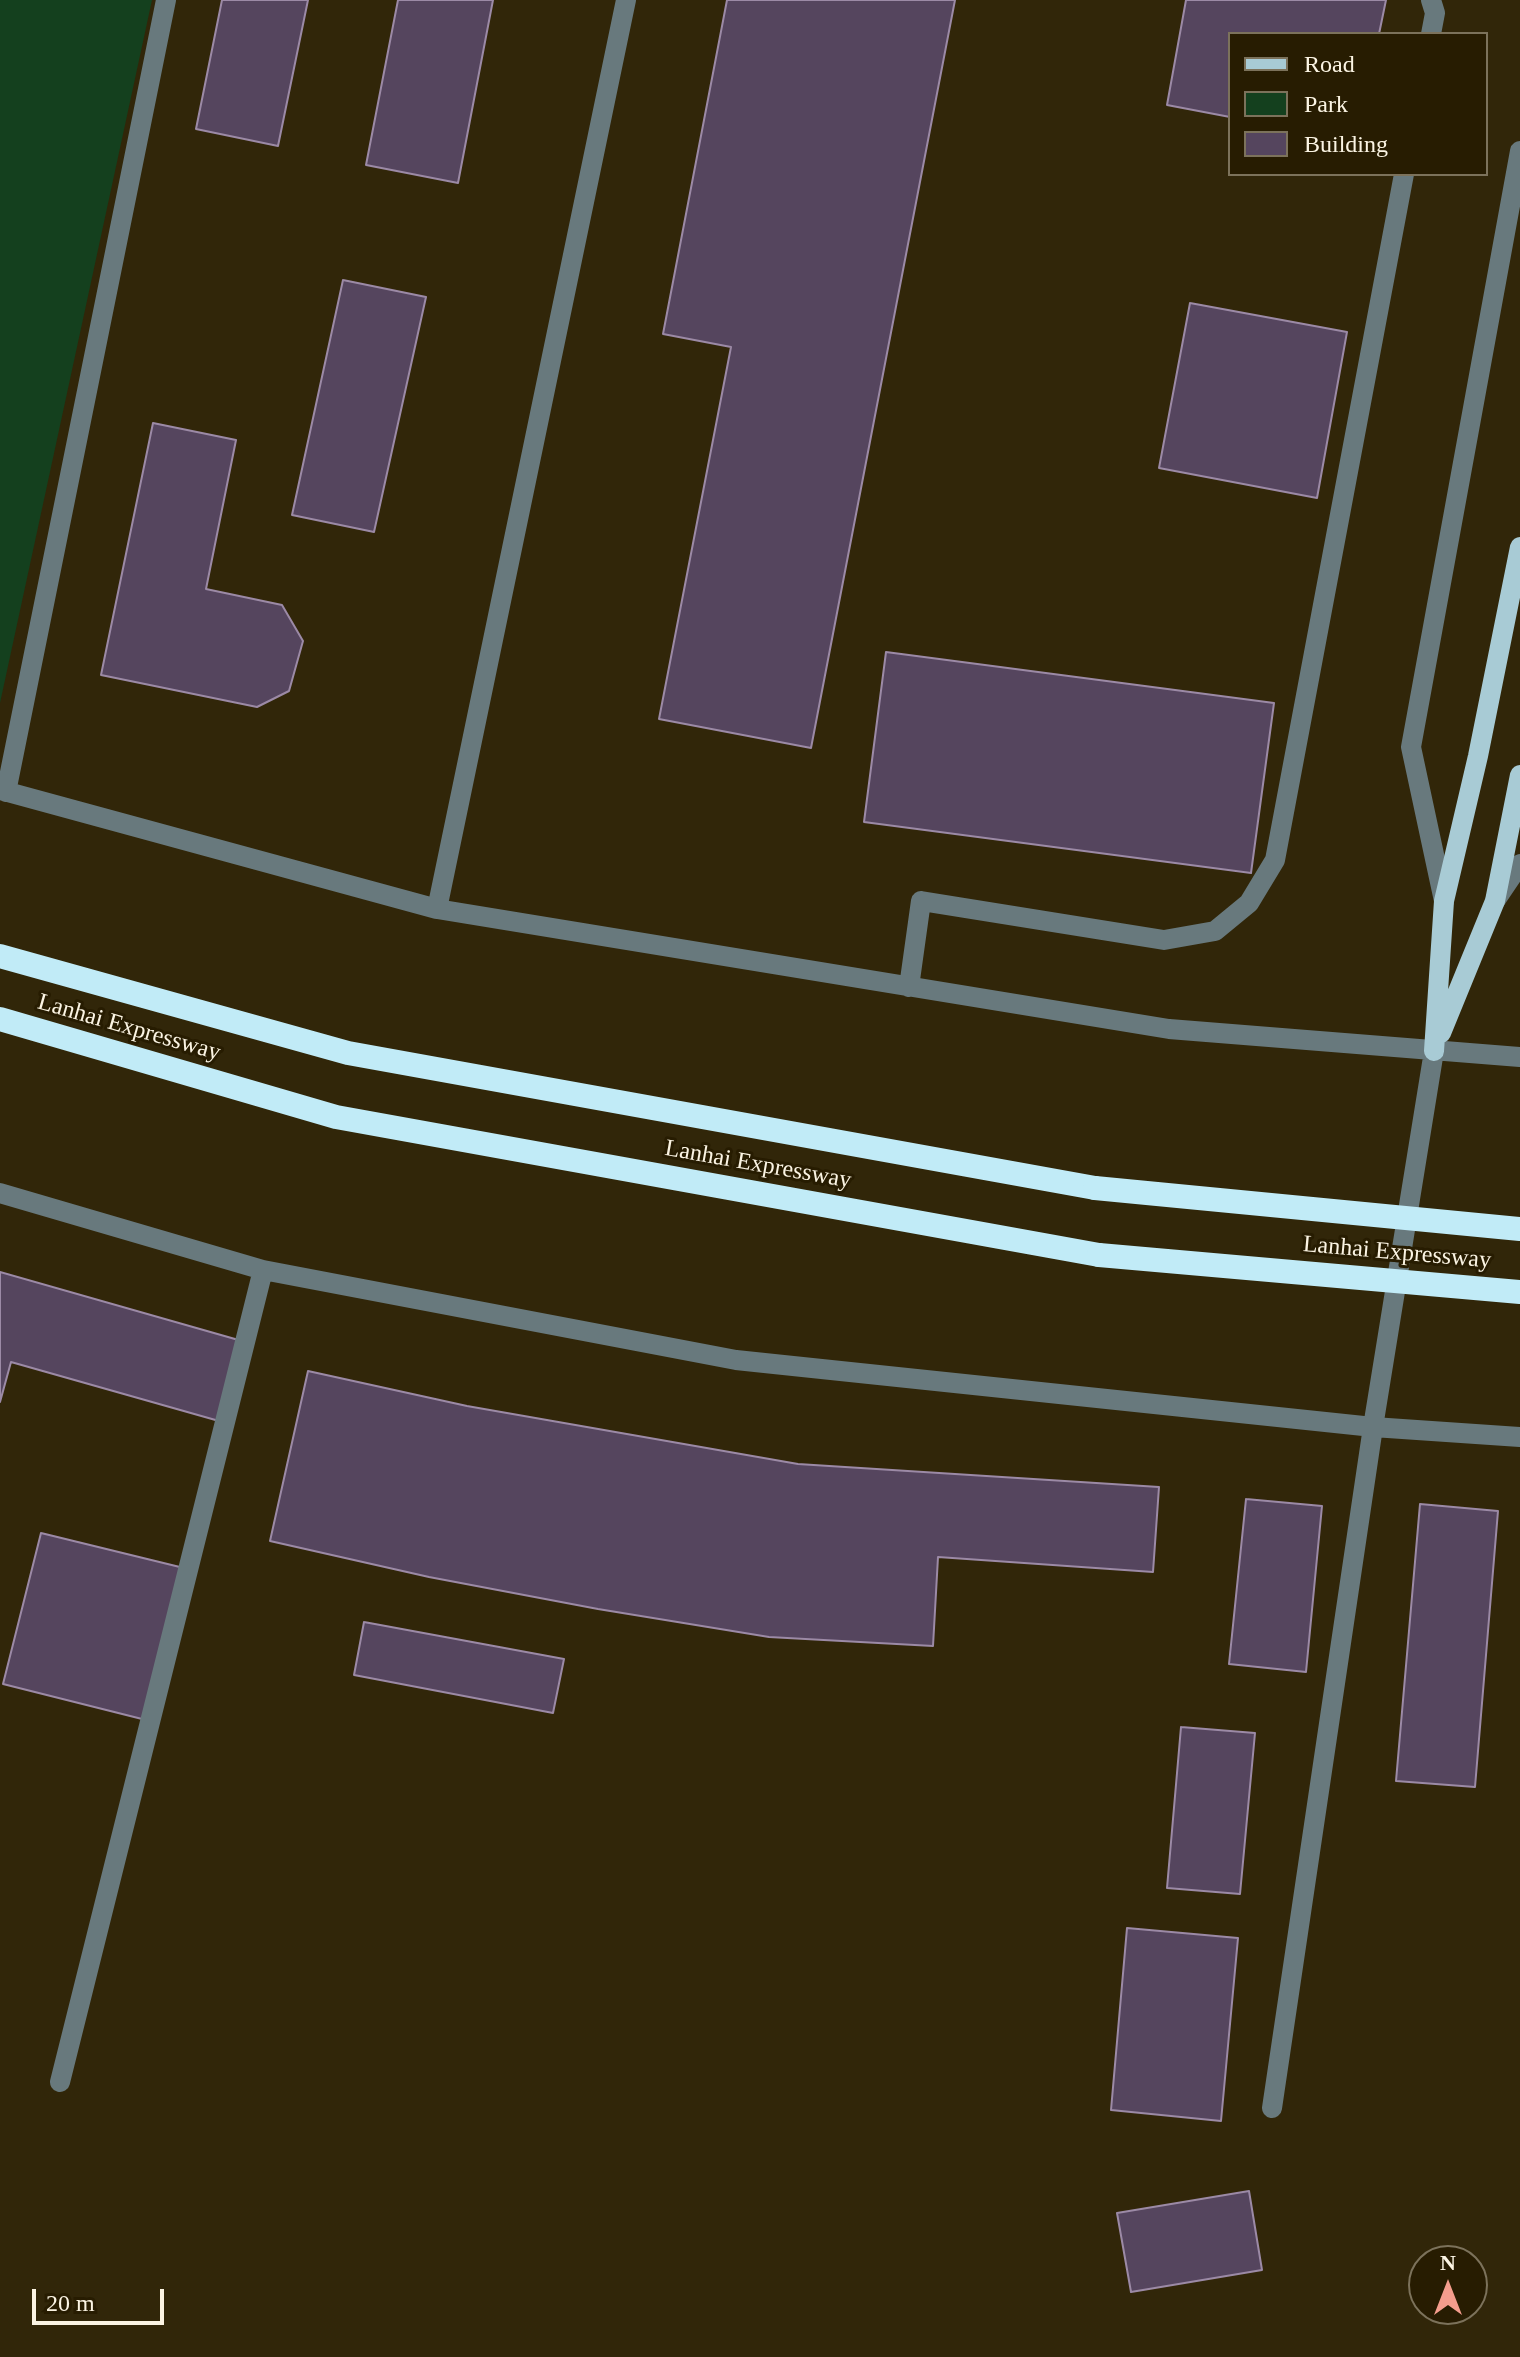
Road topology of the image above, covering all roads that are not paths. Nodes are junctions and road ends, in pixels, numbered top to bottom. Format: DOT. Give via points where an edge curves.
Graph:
graph roads {
  1 [pos="166,0"];
  2 [pos="626,0"];
  3 [pos="1431,0"];
  4 [pos="1431,32"];
  5 [pos="1520,151"];
  6 [pos="1404,176"];
  7 [pos="1520,547"];
  8 [pos="1520,775"];
  9 [pos="3,791"];
  10 [pos="1520,864"];
  11 [pos="1444,901"];
  12 [pos="1495,901"];
  13 [pos="437,909"];
  14 [pos="0,956"];
  15 [pos="909,987"];
  16 [pos="0,1019"];
  17 [pos="1434,1051"];
  18 [pos="1520,1057"];
  19 [pos="0,1193"];
  20 [pos="1520,1229"];
  21 [pos="263,1270"];
  22 [pos="1520,1292"];
  23 [pos="1373,1427"];
  24 [pos="1520,1437"];
  25 [pos="60,2082"];
  26 [pos="1272,2108"];
  1 -- 9 [label="street"];
  2 -- 13 [label="street"];
  3 -- 4 [label="street"];
  5 -- 11 [label="street" via="1411,747"];
  6 -- 15 [label="street" via="1275,860 1249,903 1215,931 1164,940 921,901"];
  7 -- 11 [label="main road"];
  8 -- 12 [label="main road"];
  9 -- 13 [label="street"];
  10 -- 12 [label="street"];
  11 -- 17 [label="main road"];
  12 -- 17 [label="main road"];
  13 -- 15 [label="street"];
  14 -- 20 [label="highway, Lanhai Expressway, bridge" via="348,1053 1095,1188"];
  15 -- 17 [label="street" via="1169,1029"];
  16 -- 22 [label="highway, Lanhai Expressway, bridge" via="336,1117 1099,1255"];
  17 -- 18 [label="street"];
  17 -- 23 [label="street"];
  19 -- 21 [label="street"];
  21 -- 23 [label="street" via="736,1360"];
  21 -- 25 [label="street"];
  23 -- 24 [label="street"];
  23 -- 26 [label="street"];
}
